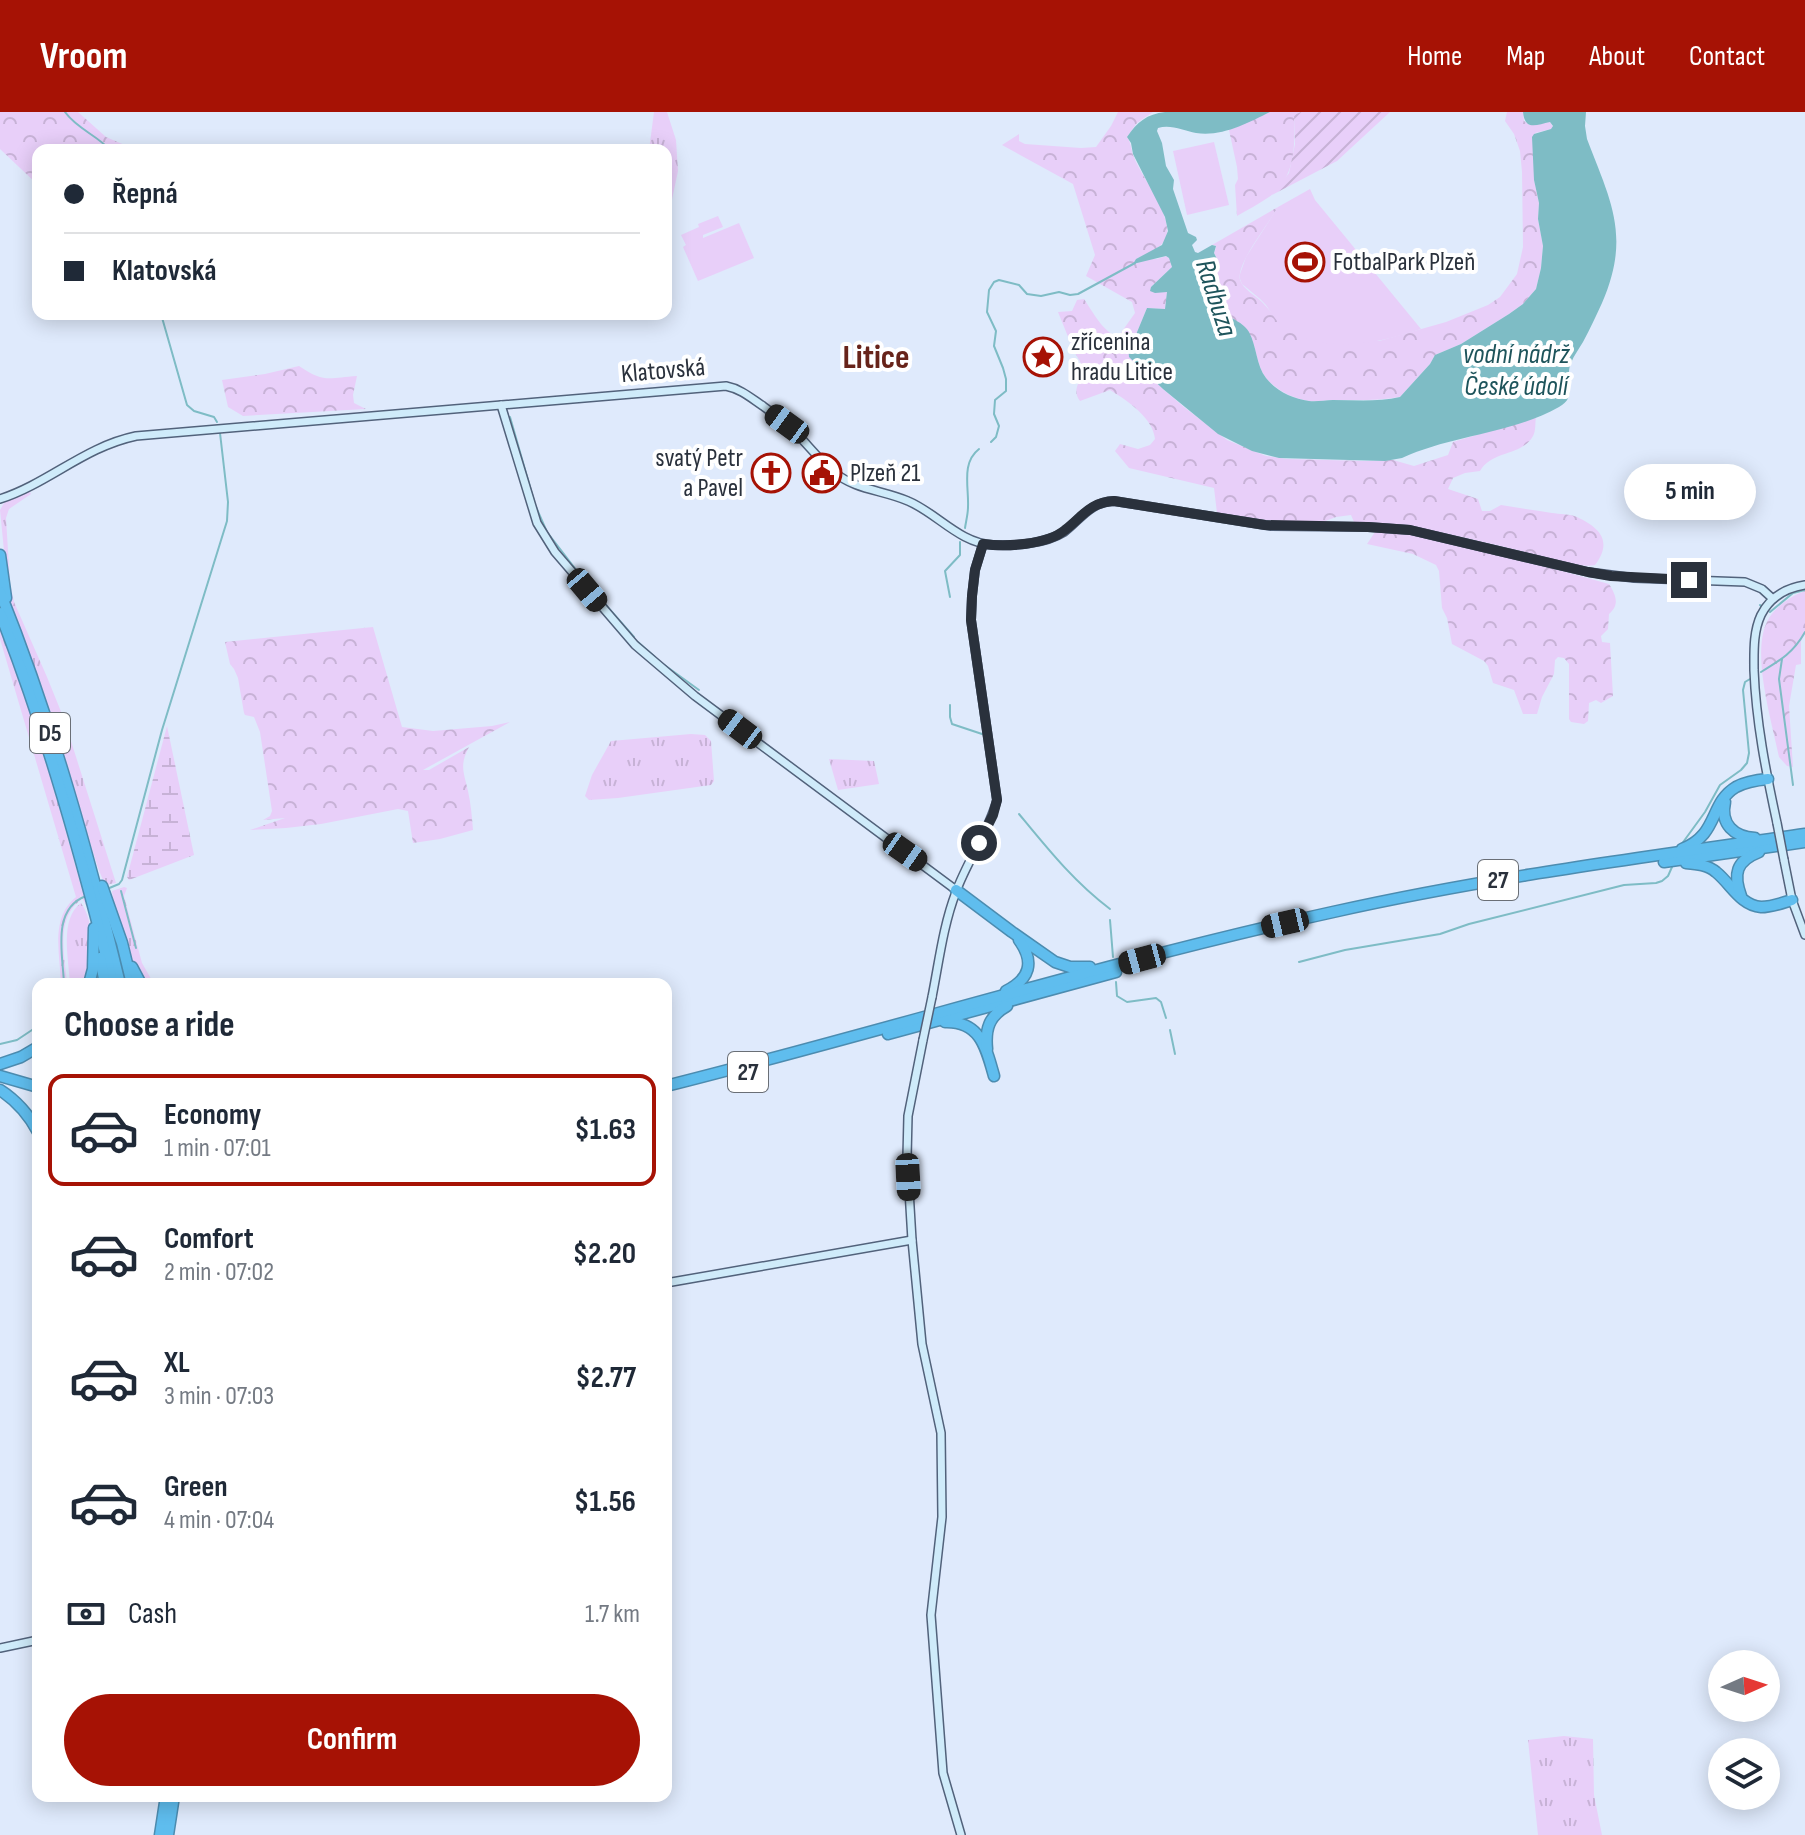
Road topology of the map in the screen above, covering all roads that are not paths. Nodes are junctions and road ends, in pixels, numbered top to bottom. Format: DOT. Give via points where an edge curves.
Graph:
graph roads {
  1 [pos="501,405"];
  2 [pos="0,499"];
  3 [pos="983,544"];
  4 [pos="0,555"];
  5 [pos="1805,585"];
  6 [pos="0,592"];
  7 [pos="1773,599"];
  8 [pos="4,613"];
  9 [pos="0,624"];
  10 [pos="10,639"];
  11 [pos="1768,779"];
  12 [pos="1726,796"];
  13 [pos="1805,834"];
  14 [pos="1788,837"];
  15 [pos="1805,843"];
  16 [pos="1641,858"];
  17 [pos="1657,863"];
  18 [pos="956,890"];
  19 [pos="96,897"];
  20 [pos="1742,898"];
  21 [pos="1792,900"];
  22 [pos="94,922"];
  23 [pos="1012,932"];
  24 [pos="1805,935"];
  25 [pos="122,943"];
  26 [pos="1124,963"];
  27 [pos="91,978"];
  28 [pos="104,978"];
  29 [pos="112,978"];
  30 [pos="118,978"];
  31 [pos="131,978"];
  32 [pos="138,978"];
  33 [pos="1035,995"];
  34 [pos="982,1001"];
  35 [pos="919,1026"];
  36 [pos="32,1051"];
  37 [pos="987,1051"];
  38 [pos="0,1064"];
  39 [pos="0,1076"];
  40 [pos="994,1076"];
  41 [pos="0,1083"];
  42 [pos="672,1084"];
  43 [pos="32,1085"];
  44 [pos="0,1090"];
  45 [pos="672,1091"];
  46 [pos="32,1092"];
  47 [pos="32,1123"];
  48 [pos="912,1240"];
  49 [pos="672,1282"];
  50 [pos="32,1641"];
  51 [pos="0,1648"];
  52 [pos="165,1802"];
  53 [pos="173,1802"];
  54 [pos="160,1835"];
  55 [pos="168,1835"];
  56 [pos="961,1835"];
  1 -- 2 [label="street, Klatovská" via="136,436 97,448"];
  1 -- 3 [label="street, Klatovská" via="735,388 787,424 843,479 904,499"];
  1 -- 18 [label="street" via="537,523 555,552 635,645 695,696"];
  3 -- 7 [label="street, Klatovská" via="1052,537 1089,508 1114,501 1265,525 1410,530 1608,576 1745,582"];
  3 -- 18 [label="street" via="971,620 997,800"];
  4 -- 8 [label="highway"];
  5 -- 7 [label="street"];
  6 -- 8 [label="highway, D5"];
  7 -- 11 [label="street" via="1760,617 1754,641 1755,701"];
  8 -- 10 [label="highway, D5"];
  8 -- 19 [label="highway, D5" via="54,744"];
  9 -- 10 [label="highway"];
  10 -- 19 [label="highway, D5"];
  11 -- 12 [label="highway" via="1740,785"];
  11 -- 21 [label="street, bridge"];
  12 -- 14 [label="highway" via="1724,816 1734,832 1751,838"];
  12 -- 16 [label="highway" via="1693,844"];
  13 -- 14 [label="highway, 27"];
  14 -- 16 [label="highway, 27"];
  15 -- 17 [label="highway, 27"];
  15 -- 20 [label="highway" via="1746,858 1736,877"];
  16 -- 26 [label="highway, 27" via="1336,911"];
  17 -- 20 [label="highway" via="1708,867"];
  17 -- 33 [label="highway, 27" via="1336,918"];
  18 -- 23 [label="highway"];
  18 -- 48 [label="street, bridge" via="908,1116"];
  19 -- 22 [label="highway"];
  19 -- 25 [label="highway"];
  19 -- 29 [label="highway, D5"];
  19 -- 30 [label="highway, D5"];
  20 -- 21 [label="highway" via="1760,907"];
  21 -- 24 [label="street"];
  22 -- 27 [label="highway"];
  22 -- 28 [label="highway"];
  23 -- 26 [label="highway" via="1070,967"];
  23 -- 34 [label="highway" via="1028,955 1026,975"];
  25 -- 31 [label="highway"];
  25 -- 32 [label="highway"];
  26 -- 34 [label="highway, 27"];
  33 -- 35 [label="highway, 27"];
  33 -- 37 [label="highway" via="994,1015"];
  34 -- 42 [label="highway, 27"];
  35 -- 37 [label="highway" via="961,1023 976,1033"];
  35 -- 45 [label="highway, 27"];
  36 -- 38 [label="highway"];
  37 -- 40 [label="highway"];
  39 -- 43 [label="highway"];
  41 -- 46 [label="highway"];
  44 -- 47 [label="highway"];
  48 -- 49 [label="street"];
  48 -- 56 [label="street" via="922,1344 941,1433 942,1517 931,1615 943,1773"];
  50 -- 51 [label="street"];
  52 -- 54 [label="highway"];
  53 -- 55 [label="highway"];
}
